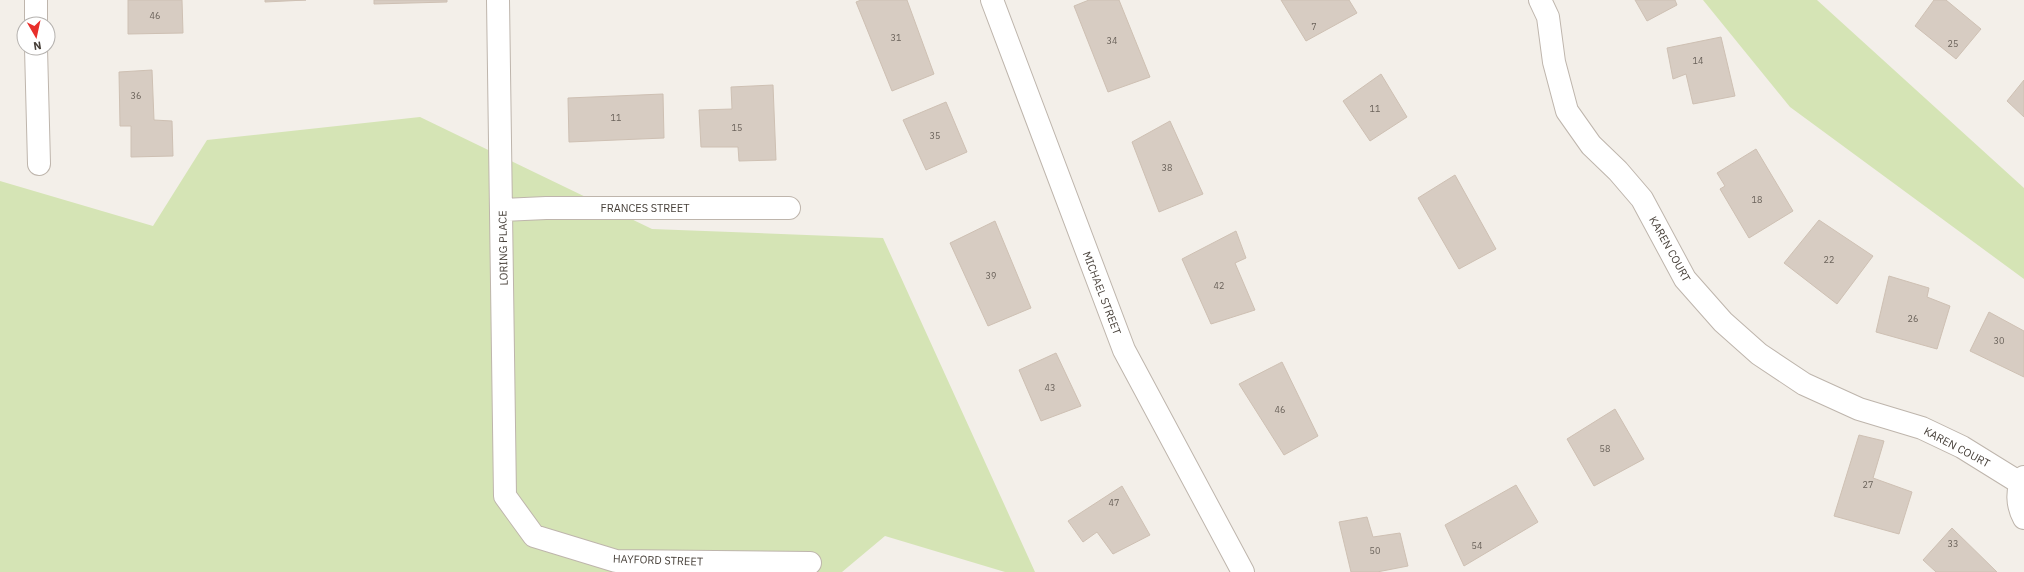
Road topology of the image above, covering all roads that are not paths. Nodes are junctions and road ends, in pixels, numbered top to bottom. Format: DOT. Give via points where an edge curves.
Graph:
graph roads {
  1 [pos="36,0"];
  2 [pos="498,0"];
  3 [pos="992,0"];
  4 [pos="1540,0"];
  5 [pos="36,16"];
  6 [pos="36,56"];
  7 [pos="39,164"];
  8 [pos="788,208"];
  9 [pos="502,210"];
  10 [pos="2022,480"];
  11 [pos="505,496"];
  12 [pos="2024,518"];
  13 [pos="810,563"];
  14 [pos="1243,572"];
  1 -- 5 [label="street"];
  2 -- 9 [label="street, LORING PLACE"];
  3 -- 14 [label="street, MICHAEL STREET" via="1124,350"];
  4 -- 10 [label="street, KAREN COURT" via="1548,16 1554,62 1567,112 1591,145 1642,199 1685,279 1723,322 1759,354 1804,384 1859,409 1922,428"];
  6 -- 7 [label="street"];
  8 -- 9 [label="street, FRANCES STREET"];
  9 -- 11 [label="street, LORING PLACE"];
  10 -- 12 [label="street" via="2018,496"];
  11 -- 13 [label="street, HAYFORD STREET" via="534,536 616,561"];
}
